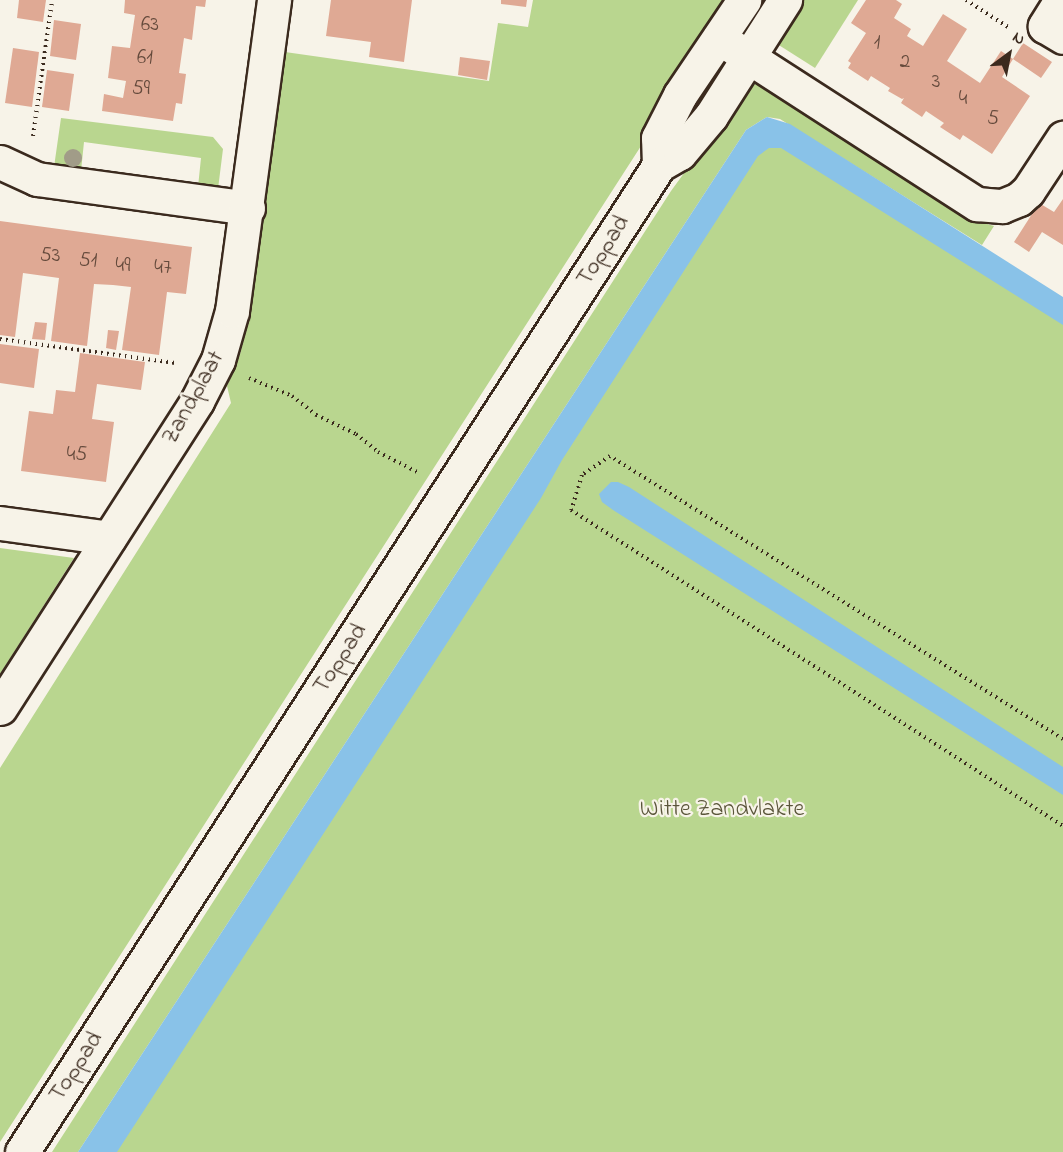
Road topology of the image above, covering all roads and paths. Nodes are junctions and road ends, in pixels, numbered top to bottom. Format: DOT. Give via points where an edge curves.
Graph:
graph roads {
  1 [pos="52,0"];
  2 [pos="274,0"];
  3 [pos="744,0"];
  4 [pos="785,0"];
  5 [pos="1061,0"];
  6 [pos="1063,37"];
  7 [pos="719,38"];
  8 [pos="749,56"];
  9 [pos="1063,138"];
  10 [pos="6,164"];
  11 [pos="659,165"];
  12 [pos="248,208"];
  13 [pos="0,339"];
  14 [pos="214,369"];
  15 [pos="447,495"];
  16 [pos="0,523"];
  17 [pos="110,538"];
  18 [pos="0,708"];
  19 [pos="1063,739"];
  20 [pos="1063,826"];
  21 [pos="22,1152"];
  1 -- 10 [label="path" via="32,146"];
  2 -- 12 [label="street, Zandplaat"];
  3 -- 7 [label="street"];
  4 -- 8 [label="street, Toppad"];
  5 -- 6 [label="street" via="1045,26"];
  7 -- 8 [label="street"];
  7 -- 11 [label="street" via="680,95 658,138"];
  8 -- 9 [label="street" via="977,204 1002,206 1019,199"];
  8 -- 11 [label="street, Toppad" via="711,116 680,153"];
  10 -- 12 [label="street" via="37,179"];
  11 -- 15 [label="street, Toppad"];
  12 -- 14 [label="street, Zandplaat" via="232,311"];
  13 -- 14 [label="path"];
  14 -- 15 [label="path" via="233,371 292,396 316,415 356,434"];
  14 -- 17 [label="street, Zandplaat"];
  15 -- 21 [label="street, Toppad"];
  16 -- 17 [label="street"];
  17 -- 18 [label="street, Zandplaat"];
  19 -- 20 [label="path" via="610,456 582,475 571,510"];
}
